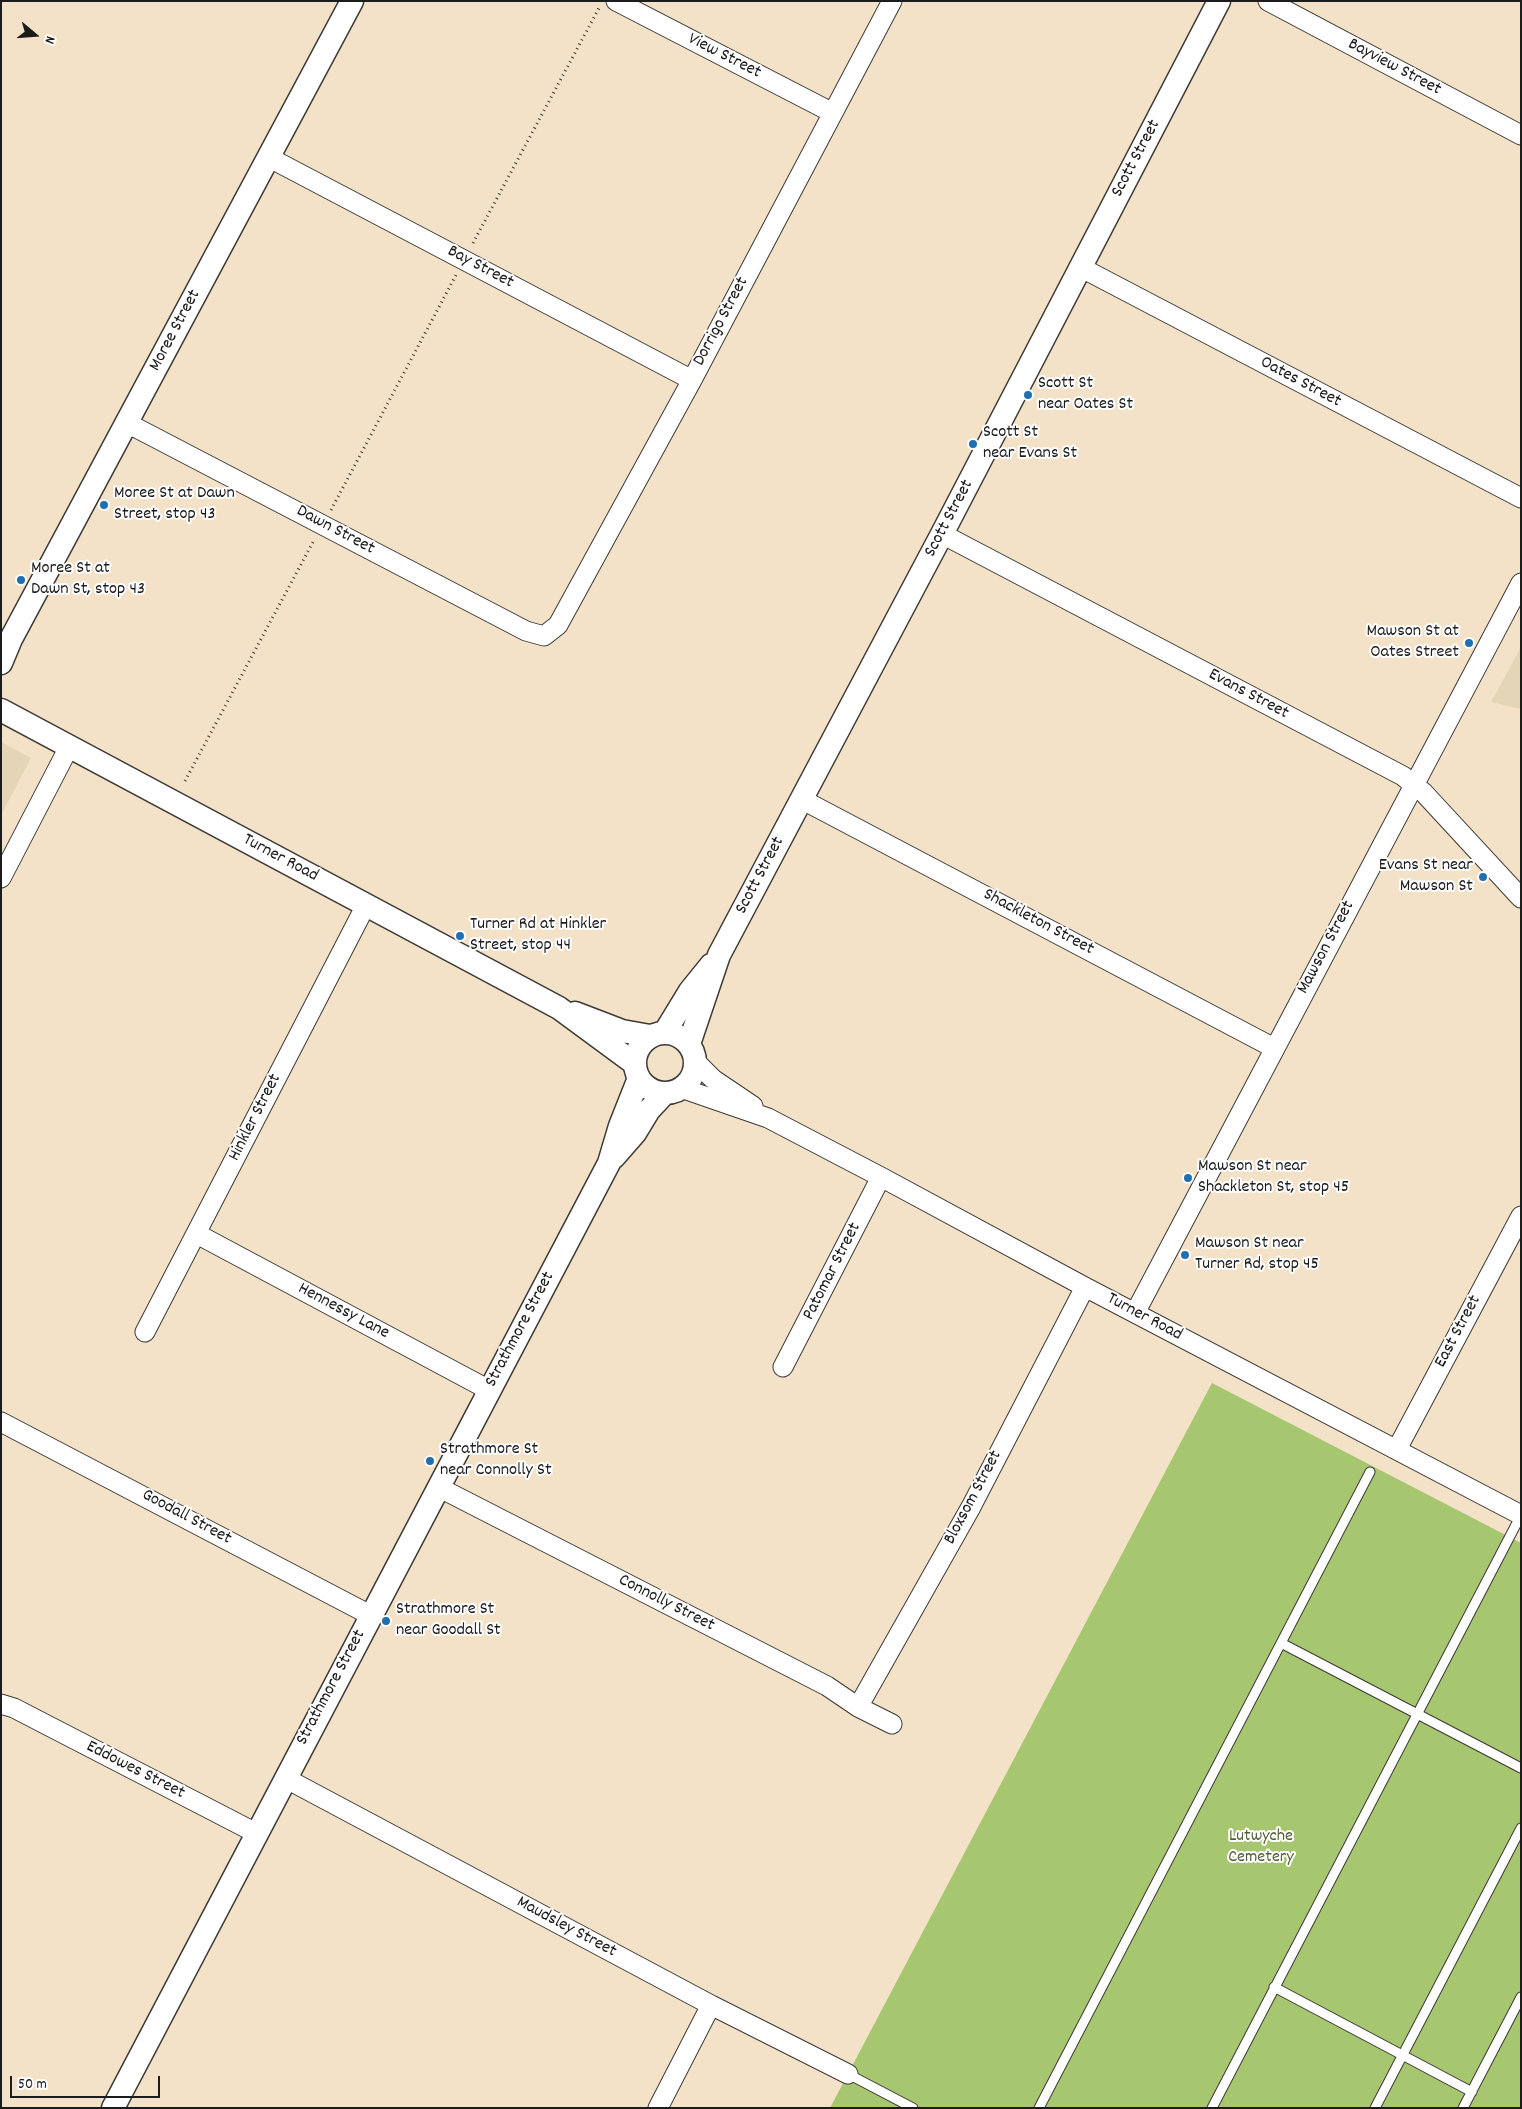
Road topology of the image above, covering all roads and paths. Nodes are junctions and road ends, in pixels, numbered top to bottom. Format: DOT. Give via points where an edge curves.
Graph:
graph roads {
  1 [pos="352,1"];
  2 [pos="603,1"];
  3 [pos="616,1"];
  4 [pos="892,1"];
  5 [pos="1219,1"];
  6 [pos="1268,1"];
  7 [pos="833,113"];
  8 [pos="1521,135"];
  9 [pos="268,157"];
  10 [pos="464,260"];
  11 [pos="1080,267"];
  12 [pos="692,380"];
  13 [pos="127,422"];
  14 [pos="1521,498"];
  15 [pos="323,525"];
  16 [pos="942,534"];
  17 [pos="1521,583"];
  18 [pos="544,636"];
  19 [pos="1,663"];
  20 [pos="1,710"];
  21 [pos="68,747"];
  22 [pos="186,781"];
  23 [pos="1414,784"];
  24 [pos="802,799"];
  25 [pos="1,878"];
  26 [pos="1521,898"];
  27 [pos="366,905"];
  28 [pos="719,954"];
  29 [pos="559,1008"];
  30 [pos="657,1034"];
  31 [pos="1274,1048"];
  32 [pos="692,1053"];
  33 [pos="637,1071"];
  34 [pos="673,1091"];
  35 [pos="768,1118"];
  36 [pos="609,1163"];
  37 [pos="882,1177"];
  38 [pos="1521,1216"];
  39 [pos="196,1234"];
  40 [pos="1085,1287"];
  41 [pos="1135,1313"];
  42 [pos="146,1332"];
  43 [pos="783,1368"];
  44 [pos="489,1390"];
  45 [pos="1,1422"];
  46 [pos="1397,1449"];
  47 [pos="1370,1472"];
  48 [pos="438,1487"];
  49 [pos="1521,1515"];
  50 [pos="370,1615"];
  51 [pos="1281,1643"];
  52 [pos="6,1703"];
  53 [pos="858,1707"];
  54 [pos="1417,1714"];
  55 [pos="892,1724"];
  56 [pos="1521,1768"];
  57 [pos="285,1778"];
  58 [pos="1521,1828"];
  59 [pos="256,1833"];
  60 [pos="1274,1987"];
  61 [pos="1521,1997"];
  62 [pos="712,2005"];
  63 [pos="1402,2055"];
  64 [pos="848,2074"];
  65 [pos="1472,2092"];
  66 [pos="113,2108"];
  67 [pos="658,2108"];
  68 [pos="913,2108"];
  69 [pos="1039,2108"];
  70 [pos="1212,2108"];
  71 [pos="1375,2108"];
  72 [pos="1464,2108"];
  1 -- 9 [label="street, Moree Street"];
  2 -- 10 [label="path"];
  3 -- 7 [label="street, View Street"];
  4 -- 7 [label="street, Dorrigo Street"];
  5 -- 11 [label="street, Scott Street"];
  6 -- 8 [label="street, Bayview Street"];
  7 -- 12 [label="street, Dorrigo Street"];
  9 -- 10 [label="street, Bay Street"];
  9 -- 13 [label="street, Moree Street"];
  10 -- 12 [label="street, Bay Street"];
  10 -- 15 [label="path"];
  11 -- 14 [label="street, Oates Street"];
  11 -- 16 [label="street, Scott Street"];
  12 -- 18 [label="street, Dorrigo Street" via="558,625"];
  13 -- 15 [label="street, Dawn Street"];
  13 -- 19 [label="street, Moree Street"];
  15 -- 18 [label="street, Dawn Street" via="526,631"];
  15 -- 22 [label="path"];
  16 -- 23 [label="street, Evans Street"];
  16 -- 24 [label="street, Scott Street"];
  17 -- 23 [label="street, Mawson Street"];
  20 -- 21 [label="street, Turner Road"];
  21 -- 25 [label="street"];
  21 -- 27 [label="street, Turner Road"];
  23 -- 26 [label="street, Evans Street"];
  23 -- 31 [label="street, Mawson Street"];
  24 -- 28 [label="street, Scott Street"];
  24 -- 31 [label="street, Shackleton Street"];
  27 -- 29 [label="street, Turner Road"];
  27 -- 39 [label="street, Hinkler Street"];
  28 -- 30 [label="street, Scott Street"];
  28 -- 32 [label="street, Scott Street"];
  29 -- 30 [label="street, Turner Road" via="622,1031"];
  29 -- 33 [label="street, Turner Road"];
  30 -- 32 [label="street, Turner Road" via="674,1034"];
  30 -- 33 [label="street" via="639,1048"];
  31 -- 41 [label="street, Mawson Street"];
  32 -- 34 [label="street" via="691,1077"];
  32 -- 35 [label="street, Turner Road" via="713,1079"];
  33 -- 34 [label="street, Turner Road" via="646,1086 655,1091"];
  33 -- 36 [label="street, Strathmore Street"];
  34 -- 35 [label="street, Turner Road"];
  34 -- 36 [label="street, Strathmore Street" via="649,1110 635,1133"];
  35 -- 37 [label="street, Turner Road"];
  36 -- 44 [label="street, Strathmore Street"];
  37 -- 40 [label="street, Turner Road"];
  37 -- 43 [label="street, Patomar Street"];
  38 -- 46 [label="street, East Street"];
  39 -- 42 [label="street, Hinkler Street"];
  39 -- 44 [label="street, Hennessy Lane"];
  40 -- 41 [label="street, Turner Road"];
  40 -- 53 [label="street, Bloxsom Street" via="971,1507"];
  41 -- 46 [label="street, Turner Road"];
  44 -- 48 [label="street, Strathmore Street"];
  45 -- 50 [label="street, Goodall Street"];
  46 -- 49 [label="street, Turner Road"];
  47 -- 51 [label="lane"];
  48 -- 50 [label="street, Strathmore Street"];
  48 -- 53 [label="street, Connolly Street" via="827,1686"];
  49 -- 54 [label="lane"];
  50 -- 57 [label="street, Strathmore Street"];
  51 -- 54 [label="lane"];
  51 -- 69 [label="lane"];
  52 -- 59 [label="street, Eddowes Street"];
  53 -- 55 [label="street, Connolly Street"];
  54 -- 56 [label="lane"];
  54 -- 60 [label="lane"];
  57 -- 59 [label="street, Strathmore Street"];
  57 -- 62 [label="street, Maudsley Street"];
  58 -- 63 [label="lane"];
  59 -- 66 [label="street, Strathmore Street"];
  60 -- 63 [label="lane"];
  60 -- 70 [label="lane"];
  61 -- 65 [label="lane"];
  62 -- 64 [label="street, Maudsley Street"];
  62 -- 67 [label="street"];
  63 -- 65 [label="lane"];
  63 -- 71 [label="lane"];
  64 -- 68 [label="lane"];
  65 -- 72 [label="lane"];
}
